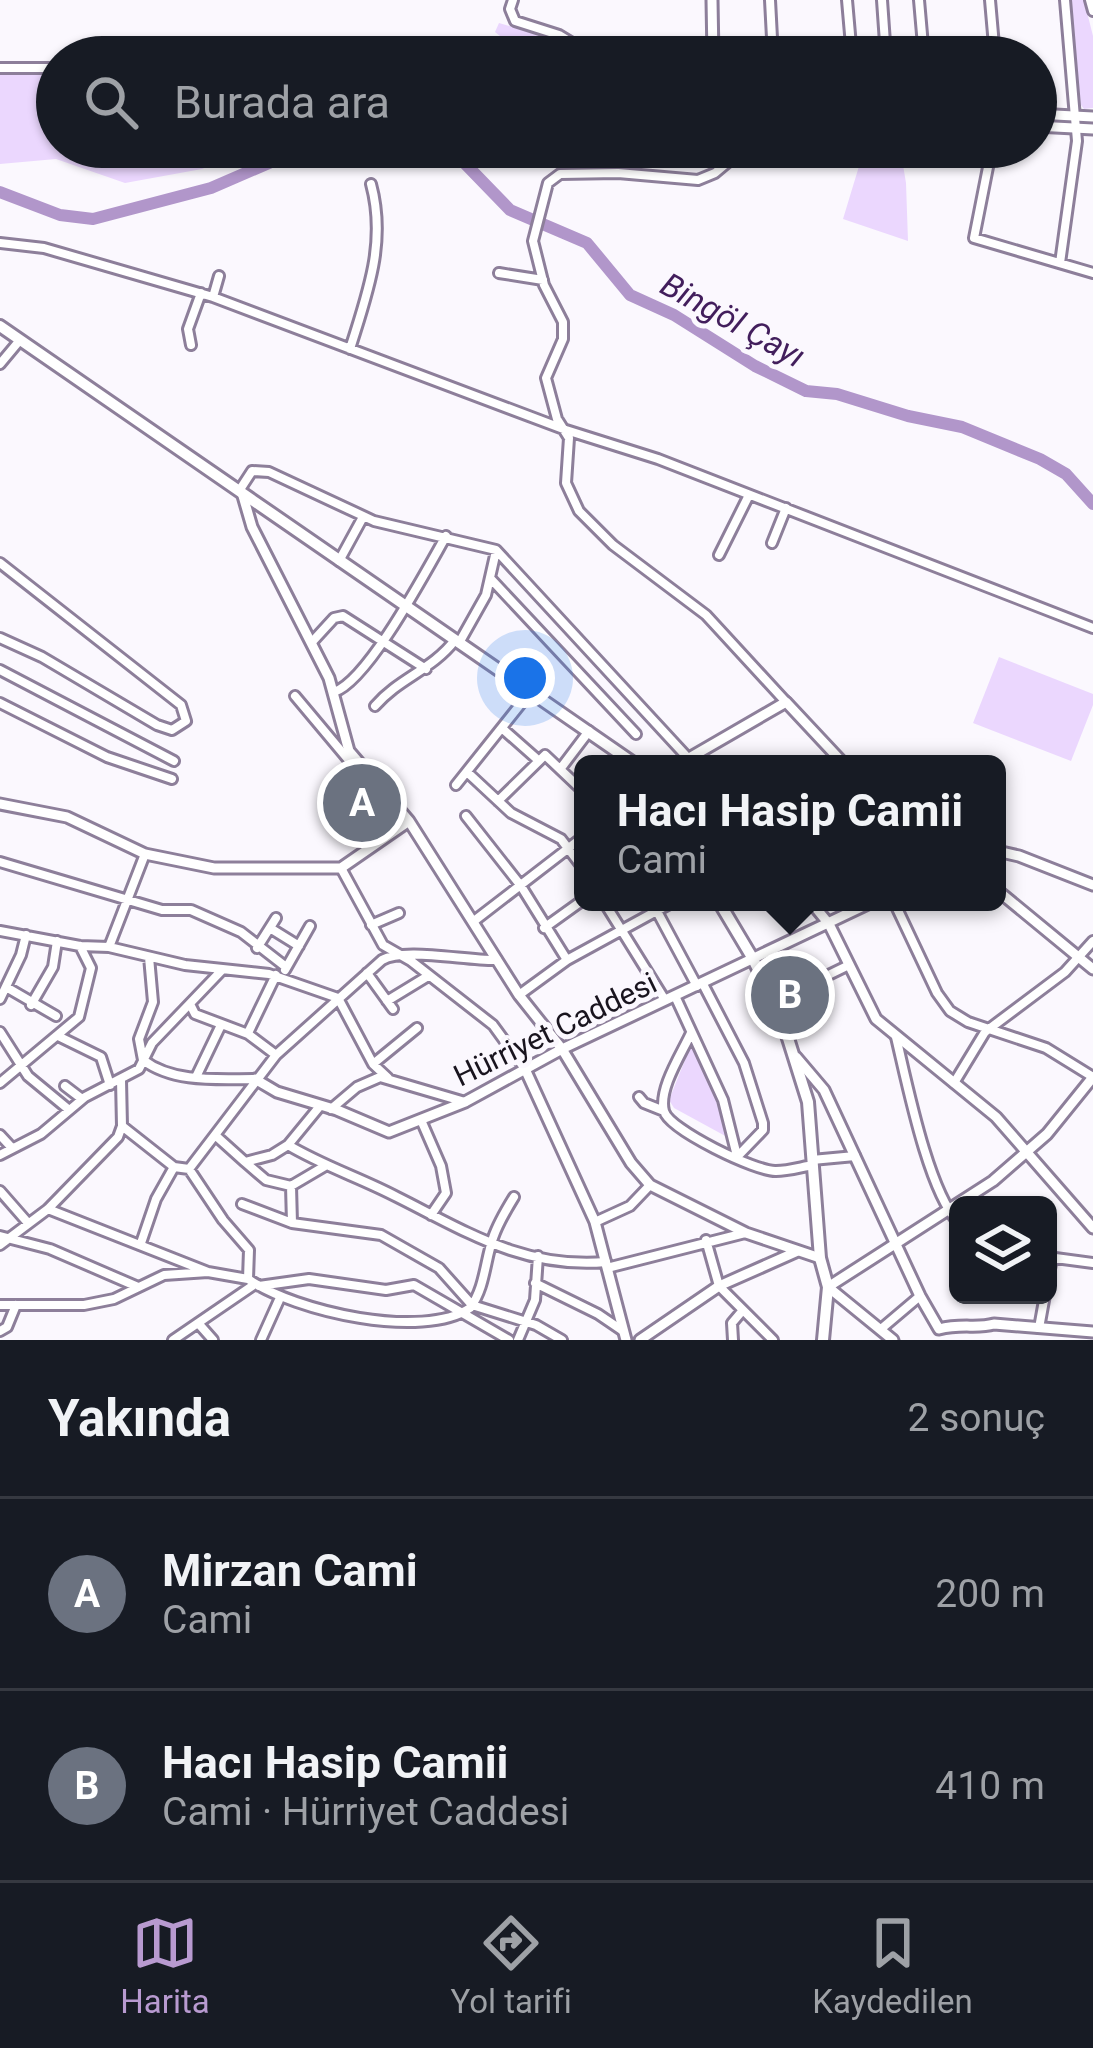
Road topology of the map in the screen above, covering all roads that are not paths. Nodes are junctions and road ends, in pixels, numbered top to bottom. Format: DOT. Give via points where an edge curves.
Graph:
graph roads {
  1 [pos="513,0"];
  2 [pos="712,0"];
  3 [pos="770,0"];
  4 [pos="847,0"];
  5 [pos="881,0"];
  6 [pos="919,0"];
  7 [pos="990,0"];
  8 [pos="1065,0"];
  9 [pos="1090,0"];
  10 [pos="1093,11"];
  11 [pos="562,36"];
  12 [pos="713,36"];
  13 [pos="772,36"];
  14 [pos="850,36"];
  15 [pos="884,36"];
  16 [pos="922,36"];
  17 [pos="993,36"];
  18 [pos="0,68"];
  19 [pos="36,68"];
  20 [pos="1057,115"];
  21 [pos="1077,116"];
  22 [pos="1093,117"];
  23 [pos="1057,128"];
  24 [pos="1077,129"];
  25 [pos="1093,129"];
  26 [pos="721,168"];
  27 [pos="988,168"];
  28 [pos="371,184"];
  29 [pos="0,243"];
  30 [pos="1060,262"];
  31 [pos="499,273"];
  32 [pos="1093,273"];
  33 [pos="219,277"];
  34 [pos="543,280"];
  35 [pos="201,293"];
  36 [pos="213,297"];
  37 [pos="0,326"];
  38 [pos="21,339"];
  39 [pos="191,344"];
  40 [pos="350,350"];
  41 [pos="0,364"];
  42 [pos="566,430"];
  43 [pos="241,494"];
  44 [pos="749,495"];
  45 [pos="786,508"];
  46 [pos="363,517"];
  47 [pos="446,536"];
  48 [pos="772,543"];
  49 [pos="496,550"];
  50 [pos="718,555"];
  51 [pos="339,561"];
  52 [pos="0,563"];
  53 [pos="490,578"];
  54 [pos="543,599"];
  55 [pos="405,606"];
  56 [pos="526,615"];
  57 [pos="1093,628"];
  58 [pos="0,638"];
  59 [pos="381,640"];
  60 [pos="311,642"];
  61 [pos="457,642"];
  62 [pos="426,669"];
  63 [pos="0,670"];
  64 [pos="610,672"];
  65 [pos="595,688"];
  66 [pos="532,689"];
  67 [pos="334,692"];
  68 [pos="295,696"];
  69 [pos="786,702"];
  70 [pos="0,703"];
  71 [pos="375,706"];
  72 [pos="504,730"];
  73 [pos="590,730"];
  74 [pos="636,734"];
  75 [pos="623,755"];
  76 [pos="680,755"];
  77 [pos="698,755"];
  78 [pos="836,755"];
  79 [pos="174,760"];
  80 [pos="539,761"];
  81 [pos="561,768"];
  82 [pos="365,772"];
  83 [pos="467,772"];
  84 [pos="172,779"];
  85 [pos="574,782"];
  86 [pos="456,785"];
  87 [pos="498,801"];
  88 [pos="0,804"];
  89 [pos="466,816"];
  90 [pos="409,821"];
  91 [pos="574,845"];
  92 [pos="571,848"];
  93 [pos="574,853"];
  94 [pos="1006,853"];
  95 [pos="145,854"];
  96 [pos="0,862"];
  97 [pos="341,868"];
  98 [pos="521,886"];
  99 [pos="1093,886"];
  100 [pos="1006,897"];
  101 [pos="126,900"];
  102 [pos="574,906"];
  103 [pos="610,911"];
  104 [pos="647,911"];
  105 [pos="657,911"];
  106 [pos="724,911"];
  107 [pos="818,911"];
  108 [pos="854,911"];
  109 [pos="898,911"];
  110 [pos="399,913"];
  111 [pos="276,918"];
  112 [pos="474,921"];
  113 [pos="829,924"];
  114 [pos="371,925"];
  115 [pos="310,926"];
  116 [pos="270,928"];
  117 [pos="544,928"];
  118 [pos="621,929"];
  119 [pos="0,931"];
  120 [pos="26,935"];
  121 [pos="57,941"];
  122 [pos="1093,941"];
  123 [pos="80,946"];
  124 [pos="298,946"];
  125 [pos="110,947"];
  126 [pos="257,948"];
  127 [pos="394,952"];
  128 [pos="149,957"];
  129 [pos="1079,958"];
  130 [pos="753,959"];
  131 [pos="496,960"];
  132 [pos="567,960"];
  133 [pos="849,965"];
  134 [pos="223,968"];
  135 [pos="1093,969"];
  136 [pos="281,973"];
  137 [pos="367,973"];
  138 [pos="428,976"];
  139 [pos="700,985"];
  140 [pos="6,987"];
  141 [pos="519,995"];
  142 [pos="338,998"];
  143 [pos="670,998"];
  144 [pos="0,999"];
  145 [pos="32,1005"];
  146 [pos="191,1006"];
  147 [pos="56,1016"];
  148 [pos="781,1016"];
  149 [pos="221,1025"];
  150 [pos="417,1028"];
  151 [pos="991,1030"];
  152 [pos="0,1032"];
  153 [pos="691,1033"];
  154 [pos="248,1034"];
  155 [pos="58,1036"];
  156 [pos="896,1037"];
  157 [pos="562,1048"];
  158 [pos="276,1055"];
  159 [pos="796,1057"];
  160 [pos="143,1060"];
  161 [pos="373,1064"];
  162 [pos="24,1065"];
  163 [pos="525,1069"];
  164 [pos="196,1077"];
  165 [pos="1093,1077"];
  166 [pos="388,1078"];
  167 [pos="255,1079"];
  168 [pos="121,1080"];
  169 [pos="0,1083"];
  170 [pos="954,1083"];
  171 [pos="110,1085"];
  172 [pos="65,1086"];
  173 [pos="639,1097"];
  174 [pos="82,1100"];
  175 [pos="465,1102"];
  176 [pos="326,1107"];
  177 [pos="68,1108"];
  178 [pos="664,1111"];
  179 [pos="421,1120"];
  180 [pos="122,1126"];
  181 [pos="0,1136"];
  182 [pos="215,1136"];
  183 [pos="288,1145"];
  184 [pos="12,1148"];
  185 [pos="1027,1152"];
  186 [pos="0,1155"];
  187 [pos="855,1156"];
  188 [pos="737,1157"];
  189 [pos="245,1162"];
  190 [pos="813,1163"];
  191 [pos="325,1166"];
  192 [pos="174,1167"];
  193 [pos="189,1169"];
  194 [pos="650,1185"];
  195 [pos="291,1186"];
  196 [pos="0,1191"];
  197 [pos="514,1197"];
  198 [pos="242,1204"];
  199 [pos="48,1209"];
  200 [pos="948,1211"];
  201 [pos="430,1215"];
  202 [pos="595,1222"];
  203 [pos="28,1223"];
  204 [pos="292,1223"];
  205 [pos="1093,1228"];
  206 [pos="746,1232"];
  207 [pos="3,1240"];
  208 [pos="706,1240"];
  209 [pos="140,1243"];
  210 [pos="491,1243"];
  211 [pos="896,1244"];
  212 [pos="798,1251"];
  213 [pos="538,1256"];
  214 [pos="820,1258"];
  215 [pos="1057,1259"];
  216 [pos="1093,1263"];
  217 [pos="606,1265"];
  218 [pos="208,1272"];
  219 [pos="253,1283"];
  220 [pos="535,1283"];
  221 [pos="719,1286"];
  222 [pos="828,1286"];
  223 [pos="139,1287"];
  224 [pos="920,1296"];
  225 [pos="279,1300"];
  226 [pos="1044,1304"];
  227 [pos="0,1305"];
  228 [pos="16,1305"];
  229 [pos="469,1309"];
  230 [pos="743,1310"];
  231 [pos="527,1322"];
  232 [pos="198,1323"];
  233 [pos="348,1327"];
  234 [pos="982,1328"];
  235 [pos="1040,1328"];
  236 [pos="881,1329"];
  237 [pos="0,1331"];
  238 [pos="400,1333"];
  239 [pos="940,1335"];
  240 [pos="625,1336"];
  241 [pos="1093,1337"];
  242 [pos="173,1340"];
  243 [pos="213,1340"];
  244 [pos="261,1340"];
  245 [pos="514,1340"];
  246 [pos="562,1340"];
  247 [pos="640,1340"];
  248 [pos="733,1340"];
  249 [pos="773,1340"];
  250 [pos="823,1340"];
  251 [pos="892,1340"];
  252 [pos="987,1340"];
  1 -- 11 [label="street" via="515,21"];
  2 -- 12 [label="street"];
  3 -- 13 [label="street"];
  4 -- 14 [label="street"];
  5 -- 15 [label="street"];
  6 -- 16 [label="street"];
  7 -- 17 [label="street"];
  8 -- 21 [label="street"];
  9 -- 10 [label="street"];
  18 -- 19 [label="street"];
  20 -- 21 [label="street"];
  21 -- 22 [label="street"];
  21 -- 24 [label="street"];
  23 -- 24 [label="street"];
  24 -- 25 [label="street"];
  24 -- 30 [label="street"];
  26 -- 34 [label="street" via="698,180 560,174 548,183 533,241"];
  27 -- 30 [label="street" via="974,238"];
  28 -- 40 [label="street" via="378,254"];
  29 -- 35 [label="street"];
  30 -- 32 [label="street"];
  31 -- 34 [label="street"];
  33 -- 36 [label="street"];
  34 -- 42 [label="street" via="562,322 546,378"];
  35 -- 36 [label="street"];
  35 -- 39 [label="street" via="188,328"];
  36 -- 40 [label="street"];
  37 -- 38 [label="main road"];
  38 -- 41 [label="street"];
  38 -- 43 [label="main road"];
  40 -- 42 [label="street"];
  42 -- 44 [label="street"];
  42 -- 69 [label="street" via="566,484 579,511 706,615"];
  43 -- 46 [label="street" via="259,470"];
  43 -- 51 [label="main road"];
  43 -- 60 [label="street"];
  44 -- 45 [label="street"];
  44 -- 50 [label="street"];
  45 -- 48 [label="street"];
  45 -- 57 [label="street"];
  46 -- 47 [label="street"];
  46 -- 51 [label="street"];
  47 -- 49 [label="street"];
  47 -- 55 [label="street"];
  49 -- 53 [label="street"];
  49 -- 54 [label="street"];
  51 -- 55 [label="main road"];
  52 -- 58 [label="street" via="181,704 186,721 172,730 157,725"];
  53 -- 56 [label="street"];
  53 -- 61 [label="street"];
  54 -- 56 [label="street"];
  54 -- 64 [label="street"];
  55 -- 59 [label="street"];
  55 -- 61 [label="main road"];
  56 -- 65 [label="street"];
  59 -- 60 [label="street" via="338,615"];
  59 -- 62 [label="street"];
  59 -- 67 [label="street" via="354,681"];
  60 -- 67 [label="street"];
  61 -- 62 [label="street"];
  61 -- 66 [label="main road"];
  62 -- 71 [label="street" via="393,684"];
  63 -- 79 [label="street"];
  64 -- 65 [label="street"];
  64 -- 76 [label="street"];
  65 -- 74 [label="street"];
  66 -- 72 [label="street"];
  66 -- 73 [label="main road"];
  67 -- 82 [label="street" via="343,737"];
  68 -- 82 [label="street"];
  69 -- 77 [label="street"];
  69 -- 78 [label="street"];
  70 -- 84 [label="street" via="107,757"];
  72 -- 80 [label="street"];
  72 -- 83 [label="street"];
  73 -- 75 [label="main road"];
  73 -- 81 [label="street"];
  80 -- 81 [label="street" via="545,755"];
  80 -- 87 [label="street"];
  81 -- 85 [label="street"];
  82 -- 90 [label="street"];
  83 -- 86 [label="street"];
  83 -- 87 [label="street"];
  87 -- 92 [label="street"];
  88 -- 95 [label="street" via="67,818"];
  89 -- 98 [label="street"];
  90 -- 97 [label="street"];
  90 -- 112 [label="street"];
  91 -- 92 [label="street"];
  92 -- 93 [label="street"];
  92 -- 98 [label="street"];
  94 -- 99 [label="street"];
  95 -- 97 [label="street" via="214,868"];
  95 -- 101 [label="street"];
  96 -- 101 [label="street"];
  97 -- 114 [label="street"];
  98 -- 112 [label="street"];
  98 -- 117 [label="street"];
  100 -- 129 [label="street"];
  101 -- 125 [label="street"];
  101 -- 126 [label="street" via="191,910"];
  102 -- 117 [label="street"];
  103 -- 118 [label="street"];
  104 -- 118 [label="street"];
  105 -- 139 [label="street"];
  106 -- 130 [label="main road"];
  107 -- 113 [label="street"];
  108 -- 113 [label="street, Hürriyet Caddesi"];
  109 -- 151 [label="street" via="942,1003"];
  110 -- 114 [label="street"];
  111 -- 116 [label="street"];
  112 -- 131 [label="street"];
  113 -- 130 [label="street, Hürriyet Caddesi"];
  113 -- 133 [label="street"];
  114 -- 127 [label="street"];
  115 -- 124 [label="street"];
  116 -- 124 [label="street"];
  116 -- 126 [label="street"];
  117 -- 132 [label="street"];
  118 -- 132 [label="street"];
  118 -- 143 [label="street"];
  119 -- 120 [label="street"];
  120 -- 121 [label="street"];
  120 -- 140 [label="street"];
  121 -- 123 [label="street"];
  121 -- 145 [label="street" via="53,968"];
  122 -- 129 [label="street"];
  123 -- 125 [label="street"];
  123 -- 155 [label="street" via="91,968 87,995 79,1017"];
  124 -- 136 [label="street"];
  125 -- 128 [label="street"];
  126 -- 136 [label="street"];
  127 -- 131 [label="street"];
  127 -- 137 [label="street"];
  127 -- 138 [label="street"];
  128 -- 134 [label="street"];
  128 -- 160 [label="street" via="153,1001 139,1039"];
  129 -- 135 [label="street"];
  129 -- 151 [label="street"];
  130 -- 139 [label="street, Hürriyet Caddesi"];
  130 -- 148 [label="main road"];
  131 -- 141 [label="street"];
  132 -- 141 [label="street"];
  133 -- 148 [label="street" via="808,985"];
  133 -- 156 [label="street" via="876,1019"];
  134 -- 136 [label="street"];
  134 -- 146 [label="street"];
  136 -- 142 [label="street"];
  136 -- 154 [label="street"];
  137 -- 138 [label="street" via="390,1005"];
  137 -- 142 [label="street"];
  138 -- 163 [label="street" via="494,1025"];
  139 -- 143 [label="street, Hürriyet Caddesi"];
  139 -- 188 [label="street" via="744,1063 764,1123"];
  140 -- 144 [label="street"];
  140 -- 145 [label="street"];
  141 -- 157 [label="street"];
  142 -- 158 [label="street"];
  142 -- 161 [label="street"];
  143 -- 153 [label="street"];
  143 -- 157 [label="street, Hürriyet Caddesi"];
  145 -- 147 [label="street"];
  146 -- 149 [label="street"];
  146 -- 160 [label="street"];
  148 -- 159 [label="main road"];
  149 -- 154 [label="street"];
  149 -- 164 [label="street"];
  150 -- 161 [label="street"];
  151 -- 165 [label="street" via="1046,1048"];
  151 -- 170 [label="street"];
  152 -- 162 [label="street"];
  153 -- 178 [label="street"];
  153 -- 188 [label="street" via="723,1100"];
  154 -- 158 [label="street"];
  155 -- 162 [label="street"];
  155 -- 171 [label="street" via="101,1057"];
  156 -- 170 [label="street"];
  156 -- 200 [label="street"];
  157 -- 163 [label="street, Hürriyet Caddesi"];
  157 -- 194 [label="street"];
  158 -- 167 [label="street"];
  159 -- 187 [label="street" via="824,1090"];
  159 -- 190 [label="main road"];
  160 -- 164 [label="street"];
  160 -- 168 [label="street"];
  161 -- 166 [label="street"];
  162 -- 169 [label="street"];
  162 -- 177 [label="street"];
  163 -- 175 [label="street, Hürriyet Caddesi"];
  163 -- 202 [label="street"];
  164 -- 167 [label="street"];
  165 -- 185 [label="street"];
  166 -- 175 [label="street"];
  166 -- 176 [label="street"];
  167 -- 176 [label="street, Hürriyet Caddesi"];
  167 -- 182 [label="street"];
  168 -- 171 [label="street"];
  168 -- 180 [label="street"];
  170 -- 185 [label="street"];
  171 -- 174 [label="street"];
  172 -- 174 [label="street"];
  173 -- 178 [label="street"];
  174 -- 177 [label="street"];
  175 -- 179 [label="street, Hürriyet Caddesi"];
  176 -- 179 [label="street, Hürriyet Caddesi" via="389,1132"];
  176 -- 183 [label="street"];
  177 -- 184 [label="street"];
  178 -- 188 [label="street" via="686,1133"];
  179 -- 201 [label="street" via="446,1193"];
  180 -- 192 [label="street"];
  180 -- 199 [label="street"];
  181 -- 184 [label="street"];
  182 -- 189 [label="street"];
  182 -- 193 [label="street"];
  183 -- 189 [label="street"];
  183 -- 191 [label="street"];
  184 -- 186 [label="street"];
  185 -- 200 [label="street"];
  185 -- 205 [label="street"];
  187 -- 190 [label="street"];
  187 -- 211 [label="street"];
  188 -- 190 [label="street" via="774,1172"];
  189 -- 195 [label="street" via="266,1180"];
  190 -- 214 [label="main road"];
  191 -- 195 [label="street"];
  191 -- 201 [label="street"];
  192 -- 193 [label="street"];
  192 -- 209 [label="street"];
  193 -- 219 [label="street" via="249,1250"];
  194 -- 202 [label="street" via="630,1206"];
  194 -- 206 [label="street"];
  195 -- 204 [label="street"];
  196 -- 203 [label="street"];
  197 -- 210 [label="street"];
  198 -- 204 [label="street"];
  199 -- 203 [label="street"];
  199 -- 209 [label="street"];
  200 -- 211 [label="street"];
  201 -- 210 [label="street"];
  202 -- 217 [label="street"];
  203 -- 207 [label="street"];
  204 -- 229 [label="street" via="381,1235 440,1268"];
  206 -- 208 [label="street"];
  206 -- 212 [label="street"];
  207 -- 223 [label="street" via="50,1249"];
  208 -- 217 [label="street"];
  208 -- 221 [label="street"];
  209 -- 218 [label="street"];
  210 -- 213 [label="street"];
  210 -- 229 [label="street"];
  211 -- 222 [label="street"];
  211 -- 224 [label="street"];
  212 -- 214 [label="street"];
  212 -- 221 [label="street"];
  213 -- 217 [label="street"];
  213 -- 220 [label="street"];
  214 -- 222 [label="main road"];
  215 -- 216 [label="street"];
  217 -- 240 [label="street"];
  218 -- 219 [label="street"];
  218 -- 223 [label="street"];
  219 -- 225 [label="street"];
  219 -- 229 [label="street" via="414,1285"];
  219 -- 232 [label="street"];
  220 -- 231 [label="street"];
  220 -- 240 [label="street"];
  221 -- 230 [label="street"];
  221 -- 247 [label="street"];
  222 -- 236 [label="street"];
  222 -- 250 [label="main road"];
  223 -- 228 [label="street" via="84,1305"];
  224 -- 236 [label="street"];
  224 -- 239 [label="street"];
  225 -- 233 [label="street"];
  225 -- 244 [label="street"];
  226 -- 235 [label="street"];
  227 -- 228 [label="street"];
  228 -- 237 [label="street"];
  229 -- 231 [label="street"];
  229 -- 238 [label="street" via="428,1330"];
  229 -- 245 [label="street"];
  230 -- 248 [label="street" via="732,1323"];
  230 -- 249 [label="street"];
  231 -- 245 [label="street"];
  231 -- 246 [label="street"];
  232 -- 242 [label="street"];
  232 -- 243 [label="street"];
  234 -- 235 [label="street"];
  234 -- 239 [label="street" via="967,1322"];
  234 -- 252 [label="street"];
  235 -- 241 [label="street"];
  236 -- 251 [label="street"];
}
